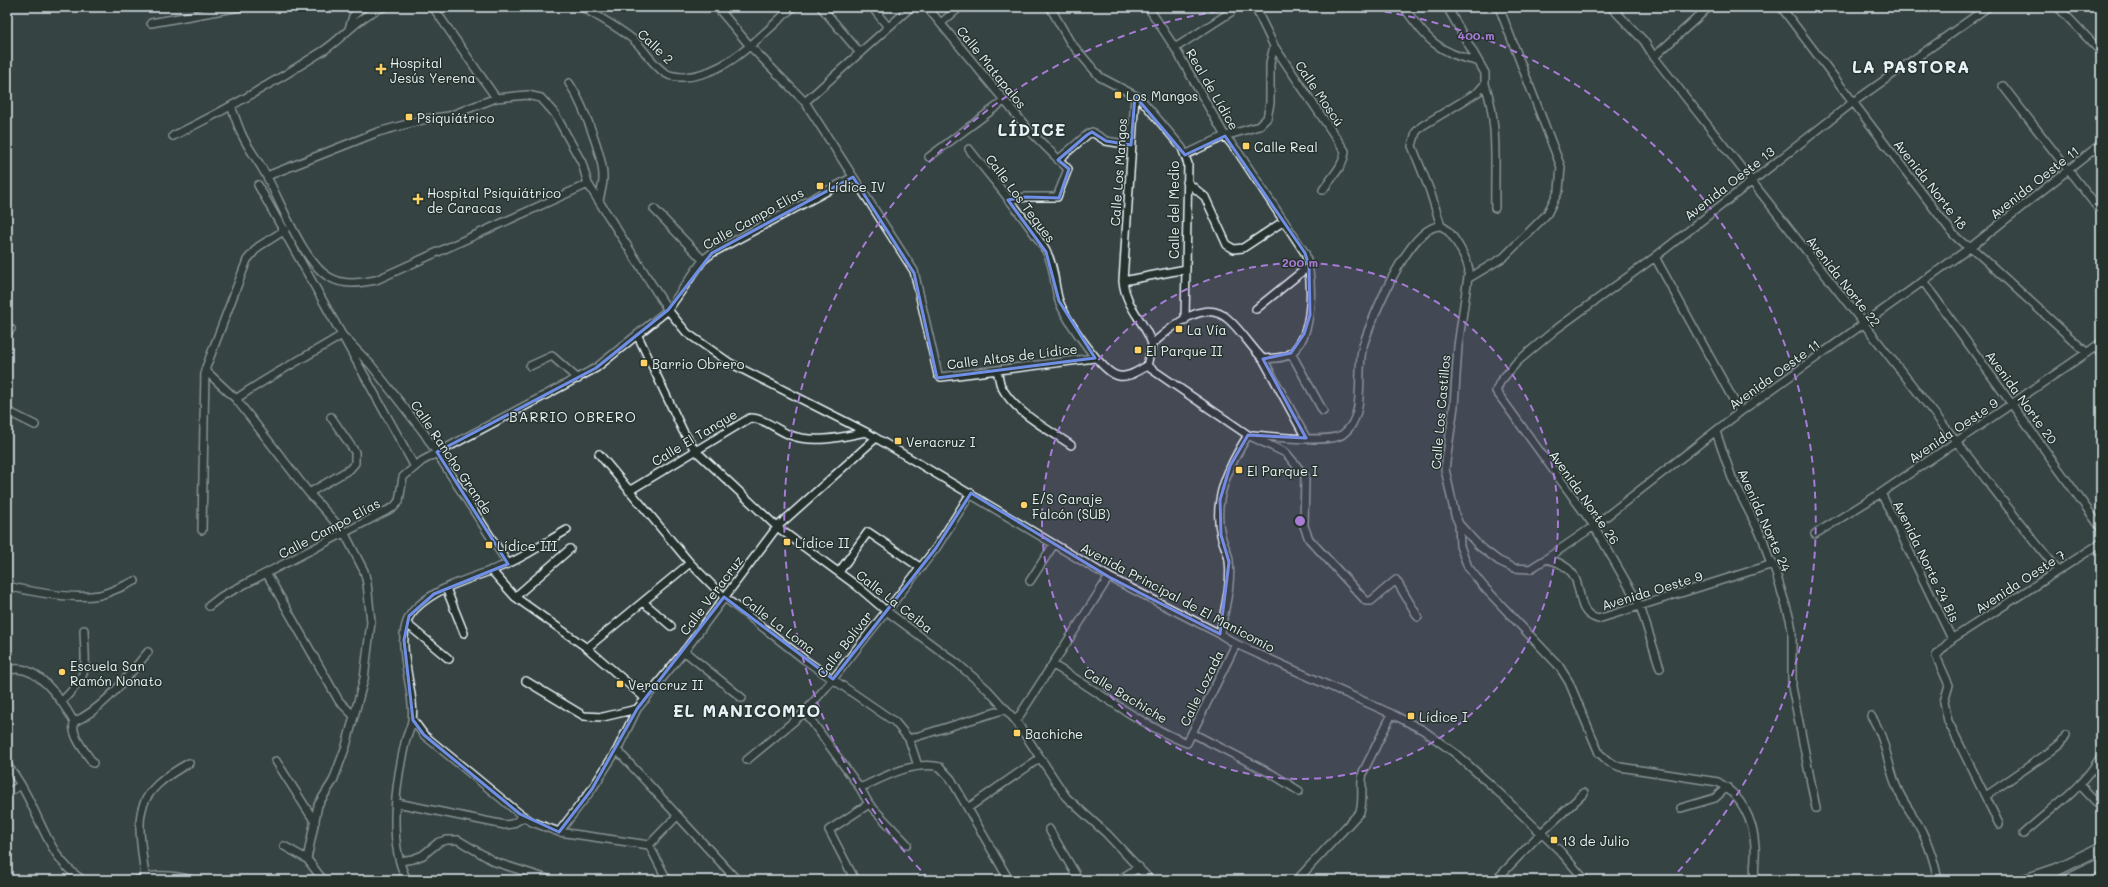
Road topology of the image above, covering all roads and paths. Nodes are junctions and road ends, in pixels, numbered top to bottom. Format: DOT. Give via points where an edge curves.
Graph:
graph roads {
  1 [pos="240,7"];
  2 [pos="363,7"];
  3 [pos="384,7"];
  4 [pos="433,7"];
  5 [pos="582,7"];
  6 [pos="717,7"];
  7 [pos="793,7"];
  8 [pos="821,7"];
  9 [pos="872,7"];
  10 [pos="911,7"];
  11 [pos="927,7"];
  12 [pos="960,7"];
  13 [pos="1050,7"];
  14 [pos="1148,7"];
  15 [pos="1255,7"];
  16 [pos="1404,7"];
  17 [pos="1447,7"];
  18 [pos="1499,7"];
  19 [pos="1611,7"];
  20 [pos="1709,7"];
  21 [pos="1781,7"];
  22 [pos="1988,7"];
  23 [pos="2058,7"];
  24 [pos="1231,12"];
  25 [pos="151,23"];
  26 [pos="941,23"];
  27 [pos="888,27"];
  28 [pos="349,29"];
  29 [pos="750,46"];
  30 [pos="1274,46"];
  31 [pos="1175,48"];
  32 [pos="2101,52"];
  33 [pos="860,53"];
  34 [pos="1654,57"];
  35 [pos="1478,61"];
  36 [pos="569,84"];
  37 [pos="1485,84"];
  38 [pos="2003,86"];
  39 [pos="1134,96"];
  40 [pos="496,98"];
  41 [pos="1004,101"];
  42 [pos="805,102"];
  43 [pos="1852,103"];
  44 [pos="231,106"];
  45 [pos="173,136"];
  46 [pos="1226,136"];
  47 [pos="2101,144"];
  48 [pos="1131,145"];
  49 [pos="969,149"];
  50 [pos="1185,155"];
  51 [pos="929,157"];
  52 [pos="1058,160"];
  53 [pos="2069,170"];
  54 [pos="266,176"];
  55 [pos="853,178"];
  56 [pos="1750,181"];
  57 [pos="1187,182"];
  58 [pos="588,184"];
  59 [pos="258,185"];
  60 [pos="1323,190"];
  61 [pos="1008,200"];
  62 [pos="599,201"];
  63 [pos="1495,208"];
  64 [pos="654,209"];
  65 [pos="2101,212"];
  66 [pos="1284,221"];
  67 [pos="1441,226"];
  68 [pos="285,230"];
  69 [pos="1970,247"];
  70 [pos="1655,257"];
  71 [pos="703,260"];
  72 [pos="1309,266"];
  73 [pos="1186,268"];
  74 [pos="1469,278"];
  75 [pos="1123,281"];
  76 [pos="1923,281"];
  77 [pos="1256,309"];
  78 [pos="668,310"];
  79 [pos="1185,320"];
  80 [pos="1863,325"];
  81 [pos="342,335"];
  82 [pos="638,336"];
  83 [pos="1152,344"];
  84 [pos="2098,345"];
  85 [pos="1291,353"];
  86 [pos="2087,353"];
  87 [pos="2101,355"];
  88 [pos="1095,358"];
  89 [pos="1263,359"];
  90 [pos="530,366"];
  91 [pos="1147,366"];
  92 [pos="205,370"];
  93 [pos="998,371"];
  94 [pos="578,379"];
  95 [pos="1496,391"];
  96 [pos="236,399"];
  97 [pos="2013,405"];
  98 [pos="7,411"];
  99 [pos="1323,411"];
  100 [pos="1740,412"];
  101 [pos="331,417"];
  102 [pos="35,425"];
  103 [pos="866,432"];
  104 [pos="1716,432"];
  105 [pos="1248,435"];
  106 [pos="876,438"];
  107 [pos="1306,438"];
  108 [pos="1957,441"];
  109 [pos="1071,445"];
  110 [pos="695,450"];
  111 [pos="437,452"];
  112 [pos="599,454"];
  113 [pos="415,467"];
  114 [pos="629,491"];
  115 [pos="309,493"];
  116 [pos="971,493"];
  117 [pos="1881,493"];
  118 [pos="1459,524"];
  119 [pos="1594,526"];
  120 [pos="777,527"];
  121 [pos="2101,528"];
  122 [pos="202,530"];
  123 [pos="567,530"];
  124 [pos="344,532"];
  125 [pos="1815,534"];
  126 [pos="2101,543"];
  127 [pos="1054,544"];
  128 [pos="570,549"];
  129 [pos="1546,559"];
  130 [pos="690,563"];
  131 [pos="508,564"];
  132 [pos="1773,564"];
  133 [pos="920,568"];
  134 [pos="491,570"];
  135 [pos="2058,570"];
  136 [pos="839,572"];
  137 [pos="267,574"];
  138 [pos="1109,577"];
  139 [pos="134,581"];
  140 [pos="1030,581"];
  141 [pos="7,586"];
  142 [pos="446,588"];
  143 [pos="515,597"];
  144 [pos="724,597"];
  145 [pos="643,602"];
  146 [pos="209,606"];
  147 [pos="1640,606"];
  148 [pos="885,610"];
  149 [pos="1418,617"];
  150 [pos="406,624"];
  151 [pos="671,626"];
  152 [pos="84,630"];
  153 [pos="464,633"];
  154 [pos="1220,634"];
  155 [pos="1952,639"];
  156 [pos="1236,644"];
  157 [pos="587,648"];
  158 [pos="684,651"];
  159 [pos="148,652"];
  160 [pos="449,659"];
  161 [pos="1053,665"];
  162 [pos="1660,668"];
  163 [pos="7,670"];
  164 [pos="833,679"];
  165 [pos="526,682"];
  166 [pos="742,698"];
  167 [pos="646,699"];
  168 [pos="62,701"];
  169 [pos="637,709"];
  170 [pos="1006,709"];
  171 [pos="805,712"];
  172 [pos="1392,714"];
  173 [pos="354,716"];
  174 [pos="1871,716"];
  175 [pos="413,720"];
  176 [pos="74,722"];
  177 [pos="1016,722"];
  178 [pos="1192,733"];
  179 [pos="2066,735"];
  180 [pos="909,739"];
  181 [pos="1187,743"];
  182 [pos="617,750"];
  183 [pos="2101,756"];
  184 [pos="1040,758"];
  185 [pos="747,760"];
  186 [pos="276,761"];
  187 [pos="93,763"];
  188 [pos="189,763"];
  189 [pos="7,765"];
  190 [pos="918,766"];
  191 [pos="21,785"];
  192 [pos="2080,785"];
  193 [pos="1727,787"];
  194 [pos="860,788"];
  195 [pos="1299,791"];
  196 [pos="7,793"];
  197 [pos="1584,793"];
  198 [pos="1986,796"];
  199 [pos="397,803"];
  200 [pos="869,804"];
  201 [pos="2101,807"];
  202 [pos="968,808"];
  203 [pos="1681,808"];
  204 [pos="1816,808"];
  205 [pos="677,816"];
  206 [pos="524,817"];
  207 [pos="315,822"];
  208 [pos="1999,824"];
  209 [pos="1049,829"];
  210 [pos="559,832"];
  211 [pos="1541,833"];
  212 [pos="2023,834"];
  213 [pos="907,844"];
  214 [pos="649,845"];
  215 [pos="284,846"];
  216 [pos="2101,848"];
  217 [pos="307,860"];
  218 [pos="400,861"];
  219 [pos="2101,864"];
  220 [pos="1139,867"];
  221 [pos="145,877"];
  222 [pos="83,880"];
  223 [pos="138,880"];
  224 [pos="193,880"];
  225 [pos="323,880"];
  226 [pos="407,880"];
  227 [pos="551,880"];
  228 [pos="667,880"];
  229 [pos="737,880"];
  230 [pos="855,880"];
  231 [pos="1009,880"];
  232 [pos="1079,880"];
  233 [pos="1119,880"];
  234 [pos="1150,880"];
  235 [pos="1297,880"];
  236 [pos="1496,880"];
  237 [pos="1586,880"];
  238 [pos="1755,880"];
  239 [pos="1938,880"];
  240 [pos="2026,880"];
  241 [pos="2069,880"];
  1 -- 25 [label="street"];
  2 -- 28 [label="street" via="353,16"];
  3 -- 28 [label="street"];
  4 -- 40 [label="street"];
  5 -- 29 [label="street, Calle 2" via="629,36 664,72 673,76 692,76 715,70"];
  6 -- 29 [label="street, Calle Altos de Lídice"];
  7 -- 29 [label="street, Calle 2"];
  8 -- 33 [label="street"];
  9 -- 27 [label="street"];
  10 -- 27 [label="street"];
  11 -- 26 [label="street, Calle Matapalos"];
  12 -- 26 [label="street"];
  13 -- 39 [label="street" via="1070,42 1100,77"];
  14 -- 31 [label="street, Real de Lídice"];
  15 -- 30 [label="street, Calle Moscú"];
  16 -- 35 [label="street" via="1428,40 1454,54"];
  17 -- 35 [label="street"];
  18 -- 74 [label="street" via="1561,167 1559,190 1547,214 1504,257"];
  19 -- 34 [label="street, Avenida Norte 22" via="1644,41"];
  20 -- 34 [label="street"];
  21 -- 43 [label="street, Avenida Norte 18"];
  22 -- 43 [label="street, Avenida Oeste 13"];
  23 -- 32 [label="street"];
  24 -- 31 [label="street"];
  26 -- 41 [label="street, Calle Matapalos"];
  27 -- 33 [label="street"];
  28 -- 44 [label="street" via="323,51"];
  29 -- 42 [label="street, Calle Altos de Lídice"];
  30 -- 46 [label="street" via="1270,63 1270,103 1267,118 1259,126"];
  30 -- 60 [label="street, Calle Moscú" via="1345,150 1340,166"];
  31 -- 46 [label="street, Real de Lídice"];
  33 -- 42 [label="street"];
  34 -- 56 [label="street, Avenida Norte 22"];
  35 -- 37 [label="street" via="1485,73"];
  36 -- 62 [label="street" via="579,101 602,166 603,179"];
  37 -- 63 [label="street" via="1490,99 1496,164"];
  37 -- 67 [label="street, Calle Los Castillos" via="1478,92 1422,126 1413,138 1412,146"];
  38 -- 53 [label="street"];
  39 -- 48 [label="street, Calle Los Mangos"];
  39 -- 50 [label="street, Calle del Medio" via="1140,98"];
  40 -- 54 [label="street, Avenida Principal de El Manicomio" via="449,116 426,119 378,132"];
  40 -- 58 [label="street, Avenida Principal de El Manicomio" via="527,95 541,98 555,114 577,152"];
  41 -- 51 [label="street"];
  41 -- 52 [label="street, Calle Matapalos"];
  42 -- 55 [label="street, Calle Altos de Lídice"];
  43 -- 56 [label="street, Avenida Oeste 13"];
  43 -- 69 [label="street, Avenida Norte 18" via="1954,235"];
  44 -- 45 [label="street"];
  44 -- 54 [label="street" via="243,137"];
  46 -- 50 [label="street"];
  46 -- 66 [label="street, Real de Lídice"];
  47 -- 53 [label="street, Avenida Oeste 11"];
  48 -- 52 [label="street" via="1106,141 1092,132"];
  48 -- 75 [label="street, Calle Los Mangos"];
  49 -- 61 [label="street, Calle Los Teques"];
  50 -- 57 [label="street, Calle del Medio" via="1188,164"];
  52 -- 61 [label="street, Calle Matapalos" via="1068,170 1058,197 1026,196"];
  53 -- 65 [label="street"];
  53 -- 69 [label="street, Avenida Oeste 11"];
  54 -- 58 [label="street" via="299,240 318,268 340,283 352,284 376,280"];
  55 -- 71 [label="street, Calle Campo Elías" via="764,224"];
  55 -- 93 [label="street, Calle Altos de Lídice" via="914,273 937,374 941,377"];
  56 -- 70 [label="street, Avenida Oeste 13"];
  56 -- 80 [label="street, Avenida Norte 22"];
  57 -- 66 [label="street" via="1205,197 1227,246 1234,249 1243,248"];
  57 -- 73 [label="street, Calle del Medio"];
  58 -- 62 [label="street, Avenida Principal de El Manicomio"];
  59 -- 68 [label="street, Calle Rancho Grande"];
  61 -- 88 [label="street, Calle Los Teques" via="1046,252 1059,301"];
  62 -- 78 [label="street, Avenida Principal de El Manicomio"];
  64 -- 71 [label="street"];
  66 -- 72 [label="street, Real de Lídice" via="1305,253"];
  67 -- 74 [label="street, Calle Los Castillos" via="1450,233 1468,262"];
  67 -- 107 [label="street" via="1434,226 1412,245 1400,262 1378,308 1363,346 1360,361 1361,383 1354,423 1342,435"];
  68 -- 81 [label="street, Calle Rancho Grande"];
  68 -- 92 [label="street" via="258,247 247,260"];
  69 -- 76 [label="street, Avenida Oeste 11"];
  69 -- 86 [label="street, Avenida Norte 18"];
  70 -- 95 [label="street, Avenida Oeste 13" via="1517,362 1500,382"];
  70 -- 100 [label="street"];
  71 -- 78 [label="street, Calle Campo Elías"];
  72 -- 77 [label="street"];
  72 -- 85 [label="street, Real de Lídice" via="1310,315 1304,334"];
  73 -- 75 [label="street"];
  73 -- 79 [label="street, Calle del Medio"];
  74 -- 118 [label="street, Calle Los Castillos" via="1458,346 1454,406 1445,469"];
  75 -- 83 [label="street, Calle Los Mangos" via="1124,291 1134,313 1148,332"];
  76 -- 80 [label="street, Avenida Oeste 11"];
  76 -- 97 [label="street, Avenida Norte 20"];
  78 -- 82 [label="street, Calle Campo Elías"];
  78 -- 103 [label="street, Avenida Principal de El Manicomio" via="687,333 730,363"];
  79 -- 83 [label="street" via="1176,324"];
  79 -- 89 [label="street" via="1200,312 1218,313 1224,316"];
  80 -- 100 [label="street, Avenida Oeste 11"];
  80 -- 108 [label="street, Avenida Norte 22"];
  81 -- 96 [label="street" via="263,380"];
  81 -- 111 [label="street, Calle Rancho Grande" via="371,364"];
  81 -- 113 [label="street"];
  82 -- 94 [label="street, Calle Campo Elías"];
  82 -- 110 [label="street, Calle La Ceiba" via="683,431"];
  83 -- 91 [label="street"];
  84 -- 86 [label="street, Avenida Oeste 9"];
  84 -- 87 [label="street"];
  85 -- 89 [label="street" via="1283,357"];
  85 -- 99 [label="street"];
  86 -- 97 [label="street, Avenida Oeste 9"];
  88 -- 91 [label="street, Calle Los Teques" via="1112,374 1118,376 1129,375"];
  88 -- 93 [label="street, Calle Altos de Lídice"];
  89 -- 107 [label="street"];
  90 -- 94 [label="street" via="552,356"];
  91 -- 105 [label="street"];
  92 -- 96 [label="street"];
  92 -- 122 [label="street"];
  93 -- 109 [label="street" via="1007,396 1024,412"];
  94 -- 111 [label="street, Calle Campo Elías"];
  95 -- 119 [label="street, Avenida Norte 26"];
  96 -- 115 [label="street"];
  97 -- 108 [label="street, Avenida Oeste 9"];
  97 -- 121 [label="street, Avenida Norte 20"];
  98 -- 102 [label="street"];
  100 -- 104 [label="street, Avenida Oeste 11"];
  101 -- 115 [label="street" via="355,452 355,463 350,469"];
  103 -- 106 [label="street, Avenida Principal de El Manicomio"];
  103 -- 110 [label="street, Calle El Tanque" via="829,439 804,439 750,418"];
  104 -- 119 [label="street, Avenida Oeste 11"];
  104 -- 132 [label="street, Avenida Norte 24" via="1732,478 1763,538"];
  105 -- 107 [label="street"];
  105 -- 149 [label="street" via="1286,453 1298,466 1305,476 1304,526 1309,539 1366,602 1396,580"];
  105 -- 154 [label="street" via="1230,466 1220,500 1221,535 1230,562"];
  106 -- 116 [label="street, Avenida Principal de El Manicomio"];
  106 -- 120 [label="street, Calle Veracruz"];
  108 -- 117 [label="street, Avenida Oeste 9"];
  108 -- 135 [label="street, Avenida Norte 22" via="2010,513"];
  110 -- 114 [label="street, Calle El Tanque"];
  110 -- 120 [label="street, Calle La Ceiba"];
  111 -- 113 [label="street, Calle Campo Elías"];
  111 -- 131 [label="street, Calle Rancho Grande"];
  112 -- 114 [label="street, Calle La Loma"];
  113 -- 124 [label="street, Calle Campo Elías" via="403,477 399,501 394,507"];
  114 -- 130 [label="street, Calle La Loma"];
  115 -- 124 [label="street"];
  116 -- 127 [label="street, Avenida Principal de El Manicomio"];
  116 -- 133 [label="street, Calle Bolívar"];
  117 -- 125 [label="street, Avenida Oeste 9"];
  117 -- 155 [label="street, Avenida Norte 24 Bis"];
  118 -- 129 [label="street, Avenida Oeste 11" via="1479,546 1499,561 1514,568 1530,569"];
  118 -- 193 [label="street, Calle Los Castillos" via="1460,546 1468,567 1559,666 1569,682 1599,753 1620,767 1718,782"];
  119 -- 129 [label="street, Avenida Oeste 11"];
  119 -- 147 [label="street, Avenida Norte 26"];
  120 -- 136 [label="street, Calle La Ceiba"];
  120 -- 144 [label="street, Calle Veracruz"];
  123 -- 131 [label="street"];
  124 -- 137 [label="street, Calle Campo Elías"];
  124 -- 173 [label="street" via="364,571 371,622 364,678"];
  126 -- 135 [label="street, Avenida Oeste 7"];
  127 -- 138 [label="street, Avenida Principal de El Manicomio"];
  127 -- 140 [label="street"];
  128 -- 143 [label="street"];
  129 -- 147 [label="street, Avenida Oeste 9" via="1568,566 1574,573 1583,606 1592,617 1603,618"];
  130 -- 144 [label="street, Calle La Loma"];
  130 -- 145 [label="street"];
  131 -- 134 [label="street"];
  132 -- 147 [label="street, Avenida Oeste 9"];
  132 -- 204 [label="street, Avenida Norte 24" via="1790,619 1792,687"];
  133 -- 136 [label="street" via="868,532"];
  133 -- 148 [label="street, Calle Bolívar"];
  134 -- 142 [label="street"];
  134 -- 143 [label="street"];
  135 -- 155 [label="street, Avenida Oeste 7"];
  136 -- 148 [label="street, Calle La Ceiba"];
  137 -- 146 [label="street, Calle Campo Elías" via="222,596"];
  137 -- 173 [label="street" via="339,701"];
  138 -- 154 [label="street, Avenida Principal de El Manicomio"];
  138 -- 161 [label="street"];
  139 -- 141 [label="street" via="100,595 81,596"];
  142 -- 150 [label="street" via="415,609"];
  142 -- 153 [label="street"];
  143 -- 157 [label="street"];
  144 -- 158 [label="street, Calle Veracruz"];
  144 -- 164 [label="street, Calle La Loma"];
  145 -- 151 [label="street"];
  145 -- 157 [label="street"];
  147 -- 162 [label="street, Avenida Norte 26"];
  148 -- 164 [label="street, Calle Bolívar"];
  148 -- 170 [label="street, Calle La Ceiba" via="958,664"];
  150 -- 160 [label="street"];
  150 -- 175 [label="street" via="404,655"];
  152 -- 168 [label="street" via="85,670 78,686"];
  154 -- 156 [label="street, Avenida Principal de El Manicomio"];
  155 -- 198 [label="street, Avenida Oeste 7" via="1936,656 1949,685 1944,708 1960,747"];
  156 -- 172 [label="street, Avenida Principal de El Manicomio"];
  156 -- 178 [label="street, Calle Lozada"];
  157 -- 167 [label="street"];
  158 -- 166 [label="street"];
  158 -- 167 [label="street, Calle Veracruz"];
  159 -- 176 [label="street" via="108,700 90,715"];
  161 -- 177 [label="street"];
  161 -- 181 [label="street, Calle Bachiche" via="1138,719"];
  163 -- 168 [label="street" via="23,670 40,677"];
  164 -- 171 [label="street, Calle Bolívar"];
  164 -- 180 [label="street, Calle La Loma" via="888,716"];
  165 -- 169 [label="street" via="584,716 603,716"];
  167 -- 169 [label="street, Calle Veracruz"];
  168 -- 176 [label="street"];
  169 -- 182 [label="street, Calle Veracruz"];
  170 -- 177 [label="street, Calle La Ceiba"];
  170 -- 180 [label="street"];
  171 -- 185 [label="street, Calle Bolívar"];
  171 -- 194 [label="street"];
  172 -- 211 [label="street, Avenida Principal de El Manicomio" via="1423,730 1456,754"];
  172 -- 235 [label="street" via="1363,772 1360,812"];
  173 -- 207 [label="street" via="333,781 318,805"];
  174 -- 239 [label="street" via="1879,728 1897,787 1924,835"];
  175 -- 199 [label="street" via="401,760"];
  175 -- 206 [label="street" via="424,735"];
  176 -- 187 [label="street" via="75,735"];
  177 -- 184 [label="street, Calle La Ceiba"];
  178 -- 181 [label="street, Calle Lozada"];
  178 -- 195 [label="street" via="1272,774"];
  179 -- 198 [label="street" via="2051,751"];
  180 -- 190 [label="street, Calle La Loma"];
  182 -- 205 [label="street"];
  182 -- 210 [label="street, Calle Veracruz" via="584,801"];
  183 -- 192 [label="street"];
  184 -- 202 [label="street"];
  184 -- 220 [label="street, Calle La Ceiba" via="1066,797"];
  186 -- 207 [label="street"];
  188 -- 221 [label="street" via="169,774 153,788 142,806 139,822"];
  189 -- 191 [label="street"];
  190 -- 194 [label="street" via="896,772"];
  190 -- 202 [label="street" via="936,766 945,770"];
  191 -- 196 [label="street"];
  191 -- 222 [label="street" via="56,851 66,865"];
  192 -- 201 [label="street"];
  192 -- 212 [label="street"];
  193 -- 203 [label="street" via="1715,798"];
  193 -- 238 [label="street, Calle Los Castillos" via="1740,800 1751,826 1756,847"];
  194 -- 200 [label="street"];
  197 -- 211 [label="street"];
  198 -- 208 [label="street"];
  199 -- 206 [label="street" via="505,825"];
  199 -- 218 [label="street" via="395,828"];
  200 -- 213 [label="street"];
  200 -- 230 [label="street" via="829,830"];
  202 -- 231 [label="street"];
  205 -- 214 [label="street"];
  205 -- 229 [label="street"];
  206 -- 210 [label="street"];
  207 -- 217 [label="street"];
  209 -- 232 [label="street"];
  210 -- 214 [label="street"];
  211 -- 236 [label="street"];
  211 -- 237 [label="street, Avenida Principal de El Manicomio"];
  214 -- 228 [label="street"];
  215 -- 217 [label="street"];
  216 -- 240 [label="main road" via="2056,870"];
  217 -- 225 [label="street"];
  218 -- 226 [label="street"];
  218 -- 227 [label="street" via="423,855 439,842 458,840 495,862"];
  219 -- 241 [label="main road"];
  220 -- 233 [label="street"];
  220 -- 234 [label="street, Calle La Ceiba"];
  221 -- 223 [label="street"];
  221 -- 224 [label="street" via="179,877"];
}
